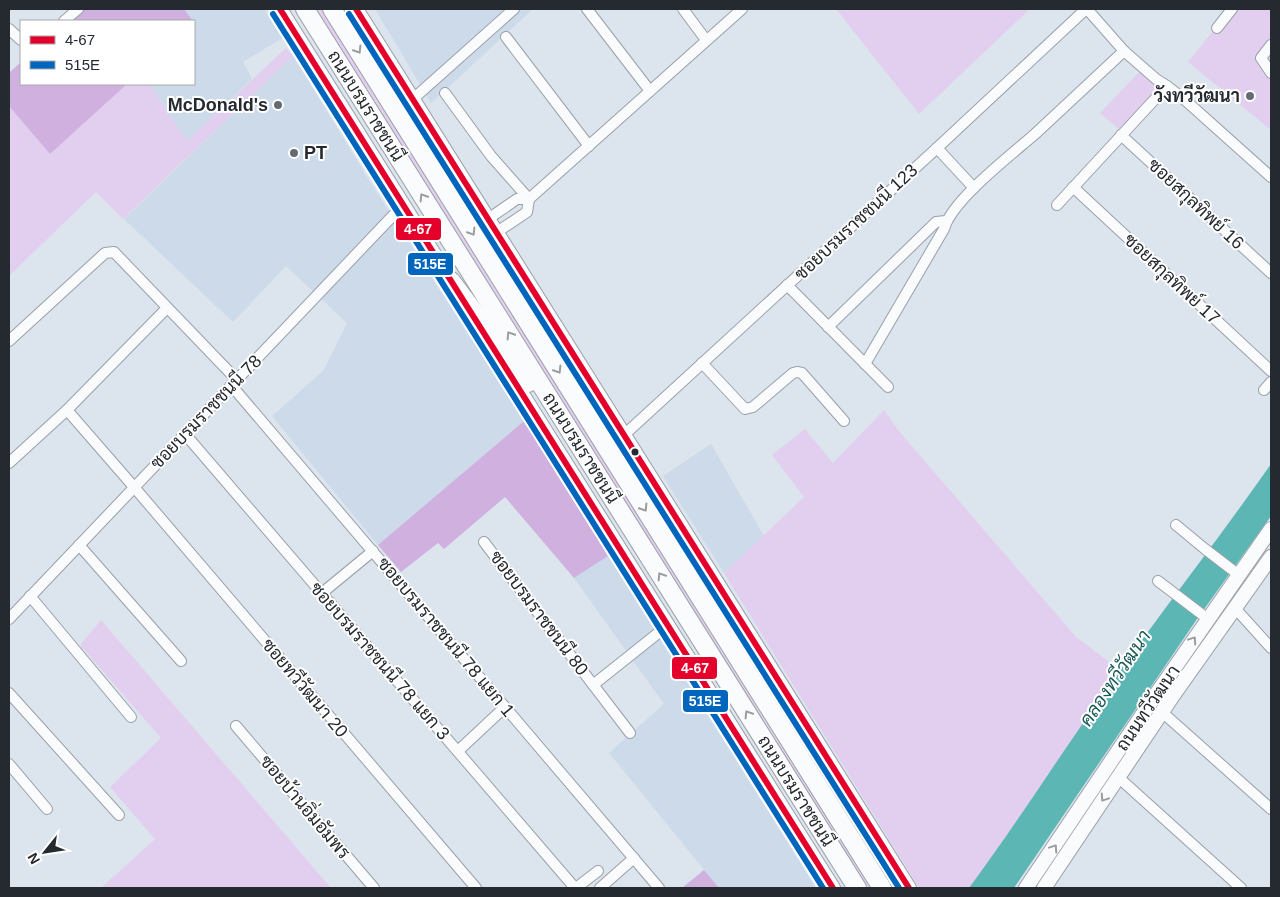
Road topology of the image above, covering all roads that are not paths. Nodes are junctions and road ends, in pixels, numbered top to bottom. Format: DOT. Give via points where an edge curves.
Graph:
graph roads {
  1 [pos="76,9"];
  2 [pos="280,9"];
  3 [pos="305,9"];
  4 [pos="332,9"];
  5 [pos="356,9"];
  6 [pos="514,9"];
  7 [pos="587,9"];
  8 [pos="683,9"];
  9 [pos="742,9"];
  10 [pos="1086,9"];
  11 [pos="1232,9"];
  12 [pos="65,20"];
  13 [pos="1218,28"];
  14 [pos="9,29"];
  15 [pos="506,36"];
  16 [pos="20,39"];
  17 [pos="706,40"];
  18 [pos="1271,45"];
  19 [pos="1124,51"];
  20 [pos="1271,73"];
  21 [pos="1167,86"];
  22 [pos="650,91"];
  23 [pos="445,93"];
  24 [pos="413,99"];
  25 [pos="1121,135"];
  26 [pos="589,146"];
  27 [pos="937,148"];
  28 [pos="1271,177"];
  29 [pos="1073,187"];
  30 [pos="974,188"];
  31 [pos="529,199"];
  32 [pos="403,205"];
  33 [pos="1057,205"];
  34 [pos="488,219"];
  35 [pos="946,221"];
  36 [pos="497,232"];
  37 [pos="1271,273"];
  38 [pos="451,281"];
  39 [pos="787,285"];
  40 [pos="167,308"];
  41 [pos="828,327"];
  42 [pos="9,341"];
  43 [pos="702,363"];
  44 [pos="865,364"];
  45 [pos="1271,371"];
  46 [pos="234,383"];
  47 [pos="888,387"];
  48 [pos="67,410"];
  49 [pos="844,421"];
  50 [pos="185,434"];
  51 [pos="624,435"];
  52 [pos="9,463"];
  53 [pos="594,469"];
  54 [pos="134,487"];
  55 [pos="1176,525"];
  56 [pos="1271,529"];
  57 [pos="484,542"];
  58 [pos="79,545"];
  59 [pos="372,551"];
  60 [pos="1269,565"];
  61 [pos="1235,572"];
  62 [pos="1158,581"];
  63 [pos="322,593"];
  64 [pos="30,596"];
  65 [pos="1235,608"];
  66 [pos="1204,616"];
  67 [pos="9,618"];
  68 [pos="668,626"];
  69 [pos="1271,648"];
  70 [pos="181,662"];
  71 [pos="593,685"];
  72 [pos="9,693"];
  73 [pos="506,707"];
  74 [pos="1162,712"];
  75 [pos="131,716"];
  76 [pos="236,726"];
  77 [pos="630,734"];
  78 [pos="458,751"];
  79 [pos="9,764"];
  80 [pos="1118,778"];
  81 [pos="47,809"];
  82 [pos="1271,809"];
  83 [pos="120,815"];
  84 [pos="634,858"];
  85 [pos="598,871"];
  86 [pos="374,888"];
  87 [pos="476,888"];
  88 [pos="576,888"];
  89 [pos="600,888"];
  90 [pos="660,888"];
  91 [pos="832,888"];
  92 [pos="857,888"];
  93 [pos="882,888"];
  94 [pos="909,888"];
  95 [pos="1026,888"];
  96 [pos="1044,888"];
  97 [pos="1241,888"];
  1 -- 12 [label="street"];
  2 -- 32 [label="main road"];
  53 -- 3 [label="highway, ถนนบรมราชชนนี, one-way"];
  4 -- 93 [label="highway, ถนนบรมราชชนนี, one-way"];
  5 -- 24 [label="main road"];
  6 -- 24 [label="street"];
  7 -- 22 [label="street"];
  8 -- 17 [label="street"];
  9 -- 17 [label="street"];
  10 -- 19 [label="street"];
  10 -- 27 [label="street, ซอยบรมราชชนนี 123"];
  11 -- 13 [label="street"];
  14 -- 16 [label="street"];
  15 -- 26 [label="street"];
  17 -- 22 [label="street"];
  18 -- 20 [label="street" via="1261,58"];
  19 -- 21 [label="street"];
  19 -- 30 [label="street"];
  21 -- 25 [label="street"];
  21 -- 28 [label="street"];
  22 -- 26 [label="street"];
  23 -- 31 [label="street" via="491,156"];
  24 -- 34 [label="main road"];
  25 -- 29 [label="street"];
  25 -- 37 [label="street, ซอยสกุลทิพย์ 16"];
  26 -- 31 [label="street"];
  27 -- 30 [label="street"];
  27 -- 39 [label="street, ซอยบรมราชชนนี 123"];
  29 -- 33 [label="street"];
  29 -- 45 [label="street, ซอยสกุลทิพย์ 17"];
  30 -- 35 [label="street"];
  31 -- 34 [label="street" via="517,199"];
  31 -- 36 [label="street" via="527,212"];
  32 -- 38 [label="main road"];
  32 -- 46 [label="street, ซอยบรมราชชนนี 78"];
  34 -- 36 [label="main road"];
  35 -- 41 [label="street" via="936,222"];
  35 -- 44 [label="street"];
  36 -- 51 [label="main road"];
  38 -- 53 [label="highway"];
  38 -- 68 [label="main road"];
  39 -- 41 [label="street"];
  39 -- 43 [label="street, ซอยบรมราชชนนี 123"];
  40 -- 42 [label="street, ซอยบรมราชชนนี 78 แยก 1" via="114,252 104,253"];
  40 -- 46 [label="street, ซอยบรมราชชนนี 78 แยก 1"];
  40 -- 48 [label="street"];
  41 -- 44 [label="street"];
  43 -- 49 [label="street" via="745,408 753,407 793,373 802,373"];
  43 -- 51 [label="street, ซอยบรมราชชนนี 123"];
  44 -- 47 [label="street"];
  46 -- 50 [label="street, ซอยบรมราชชนนี 78"];
  46 -- 59 [label="street, ซอยบรมราชชนนี 78 แยก 1"];
  48 -- 52 [label="street"];
  48 -- 54 [label="street, ซอยทวีวัฒนา 20"];
  50 -- 54 [label="street, ซอยบรมราชชนนี 78"];
  50 -- 63 [label="street, ซอยบรมราชชนนี 78 แยก 3"];
  51 -- 94 [label="main road"];
  92 -- 53 [label="highway, ถนนบรมราชชนนี, one-way"];
  54 -- 58 [label="street, ซอยบรมราชชนนี 78"];
  54 -- 87 [label="street, ซอยทวีวัฒนา 20"];
  55 -- 61 [label="street"];
  56 -- 61 [label="main road, ถนนทวีวัฒนา"];
  57 -- 71 [label="street, ซอยบรมราชชนนี 80"];
  58 -- 64 [label="street, ซอยบรมราชชนนี 78"];
  58 -- 70 [label="street"];
  59 -- 63 [label="street"];
  59 -- 73 [label="street, ซอยบรมราชชนนี 78 แยก 1"];
  60 -- 65 [label="main road, ถนนทวีวัฒนา"];
  61 -- 66 [label="main road, ถนนทวีวัฒนา"];
  62 -- 66 [label="street"];
  63 -- 78 [label="street, ซอยบรมราชชนนี 78 แยก 3"];
  64 -- 67 [label="street, ซอยบรมราชชนนี 78"];
  64 -- 75 [label="street"];
  65 -- 69 [label="street"];
  65 -- 74 [label="main road, ถนนทวีวัฒนา"];
  95 -- 66 [label="main road, ถนนทวีวัฒนา, one-way"];
  68 -- 71 [label="street, ซอยบรมราชชนนี 80"];
  68 -- 91 [label="main road"];
  71 -- 77 [label="street, ซอยบรมราชชนนี 80"];
  72 -- 83 [label="street"];
  73 -- 78 [label="street"];
  73 -- 84 [label="street, ซอยบรมราชชนนี 78 แยก 1"];
  74 -- 80 [label="main road, ถนนทวีวัฒนา"];
  74 -- 82 [label="street"];
  76 -- 86 [label="street, ซอยบ้านอิ่มอัมพร"];
  78 -- 88 [label="street, ซอยบรมราชชนนี 78 แยก 3"];
  79 -- 81 [label="street"];
  80 -- 96 [label="main road, ถนนทวีวัฒนา, one-way"];
  80 -- 97 [label="street"];
  84 -- 89 [label="street"];
  84 -- 90 [label="street, ซอยบรมราชชนนี 78 แยก 1"];
  85 -- 88 [label="street"];
}
